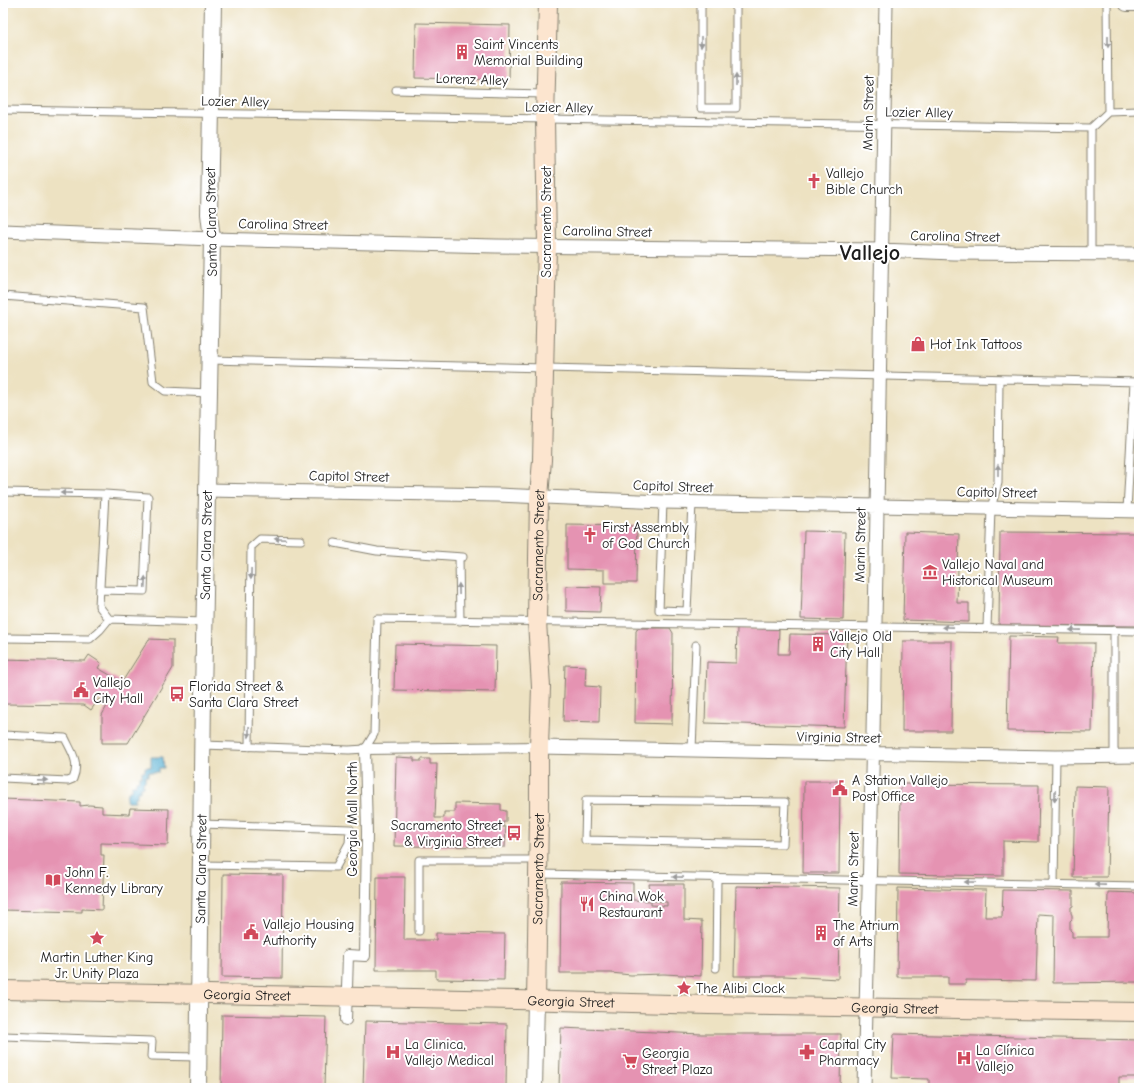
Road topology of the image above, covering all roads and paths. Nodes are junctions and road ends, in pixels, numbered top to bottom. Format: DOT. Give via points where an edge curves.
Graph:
graph roads {
  1 [pos="213,3"];
  2 [pos="548,3"];
  3 [pos="701,3"];
  4 [pos="736,3"];
  5 [pos="886,3"];
  6 [pos="1107,3"];
  7 [pos="1127,3"];
  8 [pos="1139,3"];
  9 [pos="396,90"];
  10 [pos="547,94"];
  11 [pos="3,110"];
  12 [pos="1139,110"];
  13 [pos="1108,112"];
  14 [pos="211,114"];
  15 [pos="546,119"];
  16 [pos="883,125"];
  17 [pos="1091,128"];
  18 [pos="3,231"];
  19 [pos="212,239"];
  20 [pos="547,246"];
  21 [pos="882,250"];
  22 [pos="1091,254"];
  23 [pos="1139,254"];
  24 [pos="3,296"];
  25 [pos="210,360"];
  26 [pos="544,368"];
  27 [pos="879,376"];
  28 [pos="999,379"];
  29 [pos="1136,382"];
  30 [pos="209,393"];
  31 [pos="207,490"];
  32 [pos="3,492"];
  33 [pos="105,494"];
  34 [pos="540,497"];
  35 [pos="663,502"];
  36 [pos="692,503"];
  37 [pos="877,506"];
  38 [pos="991,508"];
  39 [pos="1133,510"];
  40 [pos="300,540"];
  41 [pos="335,543"];
  42 [pos="100,590"];
  43 [pos="109,619"];
  44 [pos="460,621"];
  45 [pos="537,621"];
  46 [pos="205,622"];
  47 [pos="874,626"];
  48 [pos="986,628"];
  49 [pos="1114,630"];
  50 [pos="1139,631"];
  51 [pos="3,638"];
  52 [pos="696,645"];
  53 [pos="3,736"];
  54 [pos="203,745"];
  55 [pos="249,746"];
  56 [pos="539,747"];
  57 [pos="365,749"];
  58 [pos="692,750"];
  59 [pos="872,753"];
  60 [pos="1114,756"];
  61 [pos="1139,756"];
  62 [pos="1056,757"];
  63 [pos="3,778"];
  64 [pos="670,800"];
  65 [pos="202,824"];
  66 [pos="201,865"];
  67 [pos="537,867"];
  68 [pos="717,878"];
  69 [pos="870,880"];
  70 [pos="1054,884"];
  71 [pos="1139,886"];
  72 [pos="419,931"];
  73 [pos="716,968"];
  74 [pos="3,990"];
  75 [pos="200,993"];
  76 [pos="346,996"];
  77 [pos="536,1001"];
  78 [pos="866,1007"];
  79 [pos="1139,1012"];
  80 [pos="346,1020"];
  81 [pos="3,1036"];
  82 [pos="198,1057"];
  83 [pos="198,1088"];
  84 [pos="534,1088"];
  85 [pos="864,1088"];
  1 -- 14 [label="street, Santa Clara Street"];
  2 -- 10 [label="main road, Sacramento Street"];
  3 -- 4 [label="lane, one-way" via="701,108 736,108"];
  5 -- 16 [label="street, Marin Street"];
  6 -- 13 [label="lane, one-way"];
  7 -- 8 [label="street"];
  9 -- 10 [label="lane, Lorenz Alley"];
  10 -- 15 [label="main road, Sacramento Street"];
  11 -- 14 [label="lane, Lozier Alley"];
  12 -- 13 [label="lane"];
  13 -- 17 [label="lane"];
  14 -- 15 [label="lane, Lozier Alley"];
  14 -- 19 [label="street, Santa Clara Street" via="209,214"];
  15 -- 16 [label="lane, Lozier Alley"];
  15 -- 20 [label="main road, Sacramento Street"];
  16 -- 17 [label="lane, Lozier Alley"];
  16 -- 21 [label="street, Marin Street"];
  17 -- 22 [label="lane"];
  18 -- 19 [label="street, Carolina Street"];
  19 -- 20 [label="street, Carolina Street"];
  19 -- 25 [label="street, Santa Clara Street"];
  20 -- 21 [label="street, Carolina Street"];
  20 -- 26 [label="main road, Sacramento Street"];
  21 -- 22 [label="street, Carolina Street"];
  21 -- 27 [label="street, Marin Street"];
  22 -- 23 [label="street, Carolina Street"];
  24 -- 30 [label="lane" via="144,307 154,382 165,391"];
  25 -- 26 [label="lane"];
  25 -- 30 [label="street, Santa Clara Street"];
  26 -- 27 [label="lane"];
  26 -- 34 [label="main road, Sacramento Street"];
  27 -- 28 [label="lane"];
  27 -- 37 [label="street, Marin Street"];
  28 -- 29 [label="lane"];
  38 -- 28 [label="lane, one-way" via="998,483"];
  29 -- 39 [label="lane"];
  30 -- 31 [label="street, Santa Clara Street"];
  31 -- 34 [label="street, Capitol Street"];
  31 -- 46 [label="street, Santa Clara Street"];
  33 -- 32 [label="lane, one-way"];
  33 -- 42 [label="lane"];
  42 -- 33 [label="lane, one-way" via="144,591 145,583 148,497"];
  34 -- 35 [label="street, Capitol Street"];
  34 -- 45 [label="main road, Sacramento Street"];
  35 -- 36 [label="street, Capitol Street"];
  35 -- 36 [label="lane" via="659,610 687,611"];
  36 -- 37 [label="street, Capitol Street"];
  37 -- 38 [label="street, Capitol Street"];
  37 -- 47 [label="street, Marin Street"];
  38 -- 39 [label="street, Capitol Street"];
  38 -- 48 [label="lane"];
  40 -- 55 [label="lane, one-way" via="260,539 251,547"];
  44 -- 41 [label="lane, one-way" via="461,557 377,551"];
  42 -- 43 [label="lane" via="99,606"];
  43 -- 46 [label="lane"];
  43 -- 51 [label="lane" via="90,639"];
  44 -- 45 [label="lane"];
  44 -- 57 [label="lane" via="376,619 374,734"];
  45 -- 47 [label="lane"];
  45 -- 56 [label="main road, Sacramento Street" via="541,687"];
  46 -- 54 [label="street, Santa Clara Street"];
  48 -- 47 [label="lane, one-way"];
  47 -- 59 [label="street, Marin Street"];
  49 -- 48 [label="lane, one-way"];
  49 -- 50 [label="lane"];
  49 -- 60 [label="lane"];
  52 -- 58 [label="lane"];
  63 -- 53 [label="lane, one-way" via="68,781 73,779 76,761 65,738"];
  54 -- 55 [label="lane"];
  54 -- 65 [label="street, Santa Clara Street"];
  55 -- 57 [label="lane"];
  56 -- 57 [label="street, Georgia Mall North"];
  56 -- 58 [label="street, Virginia Street"];
  56 -- 67 [label="main road, Sacramento Street"];
  57 -- 76 [label="street, Georgia Mall North" via="365,956 348,955"];
  58 -- 59 [label="street, Virginia Street"];
  59 -- 62 [label="street, Virginia Street"];
  59 -- 69 [label="street, Marin Street"];
  60 -- 61 [label="street, Virginia Street"];
  60 -- 62 [label="street, Virginia Street"];
  62 -- 70 [label="lane, one-way"];
  64 -- 64 [label="lane" via="586,800 585,840 783,844 785,802"];
  65 -- 66 [label="street, Santa Clara Street"];
  65 -- 66 [label="lane" via="350,829 349,843 336,867"];
  66 -- 75 [label="street, Santa Clara Street"];
  68 -- 67 [label="lane, one-way"];
  67 -- 72 [label="lane" via="419,860"];
  67 -- 77 [label="main road, Sacramento Street"];
  68 -- 69 [label="lane"];
  68 -- 73 [label="lane"];
  70 -- 69 [label="lane, one-way"];
  69 -- 78 [label="street, Marin Street"];
  71 -- 70 [label="lane, one-way"];
  74 -- 75 [label="main road, Georgia Street"];
  75 -- 76 [label="main road, Georgia Street"];
  75 -- 82 [label="street, Santa Clara Street"];
  76 -- 77 [label="main road, Georgia Street"];
  76 -- 80 [label="street"];
  77 -- 78 [label="main road, Georgia Street"];
  77 -- 84 [label="street, Sacramento Street"];
  78 -- 79 [label="main road, Georgia Street"];
  78 -- 85 [label="street, Marin Street"];
  81 -- 82 [label="lane" via="152,1040 152,1056"];
  82 -- 83 [label="street, Santa Clara Street"];
}
